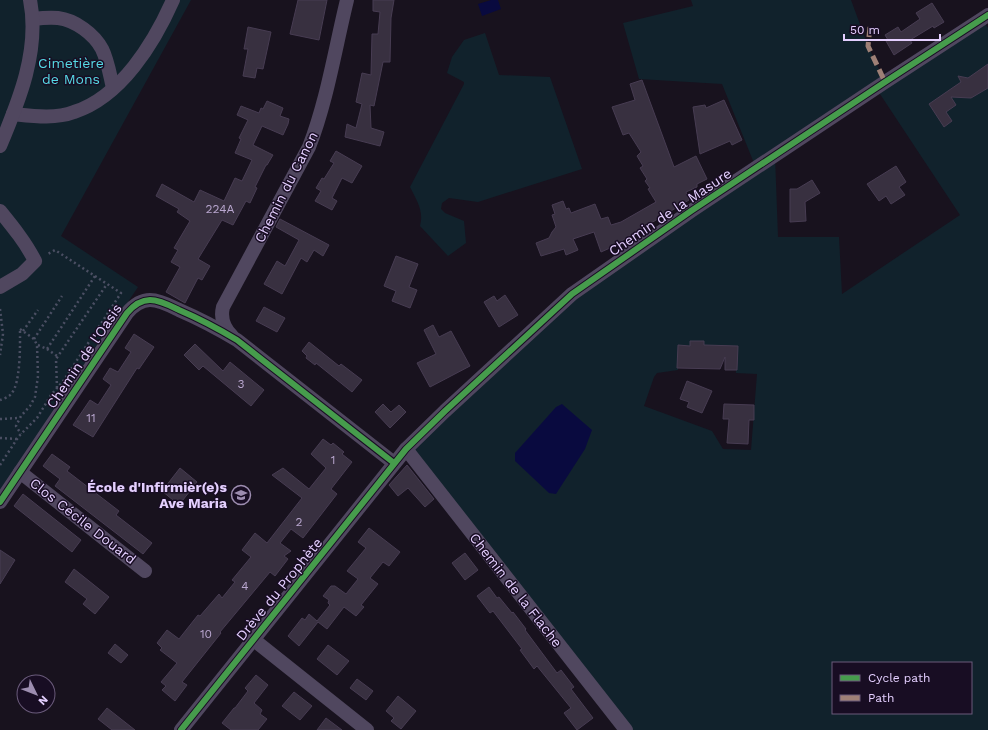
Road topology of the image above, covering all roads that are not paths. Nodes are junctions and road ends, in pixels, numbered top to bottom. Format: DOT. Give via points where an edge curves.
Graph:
graph roads {
  1 [pos="30,0"];
  2 [pos="173,0"];
  3 [pos="347,0"];
  4 [pos="988,15"];
  5 [pos="33,19"];
  6 [pos="113,88"];
  7 [pos="14,114"];
  8 [pos="0,146"];
  9 [pos="0,211"];
  10 [pos="0,287"];
  11 [pos="237,340"];
  12 [pos="406,449"];
  13 [pos="394,463"];
  14 [pos="20,472"];
  15 [pos="0,502"];
  16 [pos="145,571"];
  17 [pos="254,640"];
  18 [pos="181,730"];
  19 [pos="367,730"];
  20 [pos="626,730"];
  1 -- 5 [label="street"];
  2 -- 6 [label="street" via="153,40"];
  3 -- 11 [label="street, Chemin du Canon" via="322,108 309,148 223,307 223,323"];
  4 -- 12 [label="street, Chemin de la Masure" via="691,211 572,294"];
  5 -- 6 [label="street" via="53,18 69,21 90,35 102,48"];
  5 -- 7 [label="street" via="29,59"];
  6 -- 7 [label="street" via="97,102 74,113 52,116"];
  7 -- 8 [label="street"];
  9 -- 10 [label="street" via="35,261 22,274"];
  11 -- 13 [label="street, Chemin de l'Oasis"];
  11 -- 14 [label="street, Chemin de l'Oasis" via="170,306 151,300 132,306"];
  12 -- 13 [label="street, Chemin de la Masure"];
  12 -- 20 [label="street, Chemin de la Flache"];
  13 -- 17 [label="street, Drève du Prophète"];
  14 -- 15 [label="street, Chemin de l'Oasis"];
  14 -- 16 [label="street, Clos Cécile Douard"];
  17 -- 18 [label="street, Drève du Prophète"];
  17 -- 19 [label="street"];
}
